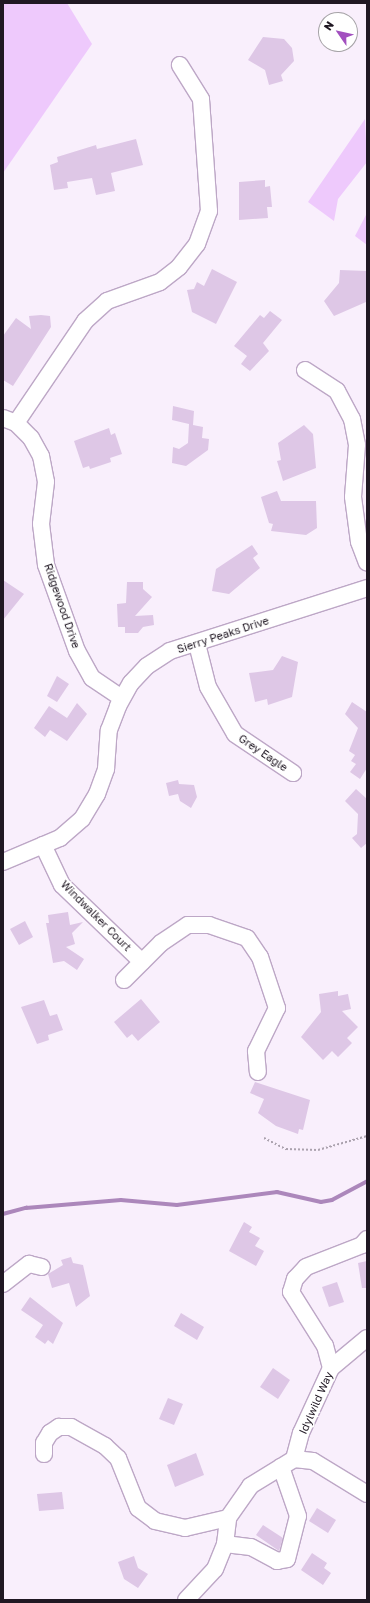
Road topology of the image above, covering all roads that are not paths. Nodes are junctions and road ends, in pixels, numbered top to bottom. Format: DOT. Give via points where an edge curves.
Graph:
graph roads {
  1 [pos="180,65"];
  2 [pos="305,370"];
  3 [pos="9,421"];
  4 [pos="367,563"];
  5 [pos="367,588"];
  6 [pos="197,644"];
  7 [pos="122,698"];
  8 [pos="292,773"];
  9 [pos="43,845"];
  10 [pos="3,862"];
  11 [pos="142,962"];
  12 [pos="124,980"];
  13 [pos="258,1072"];
  14 [pos="367,1239"];
  15 [pos="42,1267"];
  16 [pos="3,1284"];
  17 [pos="367,1338"];
  18 [pos="331,1368"];
  19 [pos="44,1454"];
  20 [pos="288,1463"];
  21 [pos="367,1494"];
  22 [pos="228,1518"];
  23 [pos="225,1544"];
  24 [pos="186,1600"];
  1 -- 3 [label="street" via="201,99 209,212 197,244 179,267 160,282 107,301 85,321"];
  2 -- 4 [label="street" via="338,391 352,419 357,445 353,497 359,542"];
  3 -- 7 [label="street, Ridgewood Drive" via="41,456 46,482 41,524 46,566 77,651 92,678"];
  5 -- 6 [label="street, Sierry Peaks Drive"];
  6 -- 7 [label="street, Sierry Peaks Drive" via="170,652 147,666"];
  6 -- 8 [label="street, Grey Eagle" via="208,687 235,734"];
  7 -- 9 [label="street, Sierry Peaks Drive" via="110,730 106,769 97,794 82,819 60,838"];
  9 -- 10 [label="street, Sierry Peaks Drive"];
  9 -- 11 [label="street, Windwalker Court" via="62,885"];
  11 -- 12 [label="street"];
  11 -- 13 [label="street" via="178,930 195,924 238,933 253,945 272,983 277,1008 256,1051"];
  14 -- 18 [label="street" via="362,1245 306,1267 295,1279 291,1292 325,1346"];
  15 -- 16 [label="street" via="29,1264"];
  17 -- 18 [label="street, Idylwild Way"];
  18 -- 20 [label="street, Idylwild Way"];
  19 -- 22 [label="street" via="44,1443 50,1433 59,1427 71,1427 118,1458 138,1508 155,1521 185,1528"];
  20 -- 21 [label="street" via="313,1461"];
  20 -- 22 [label="street" via="250,1486"];
  20 -- 23 [label="street" via="298,1516 287,1559 276,1561 251,1547"];
  22 -- 23 [label="street"];
  23 -- 24 [label="street" via="215,1569"];
}
